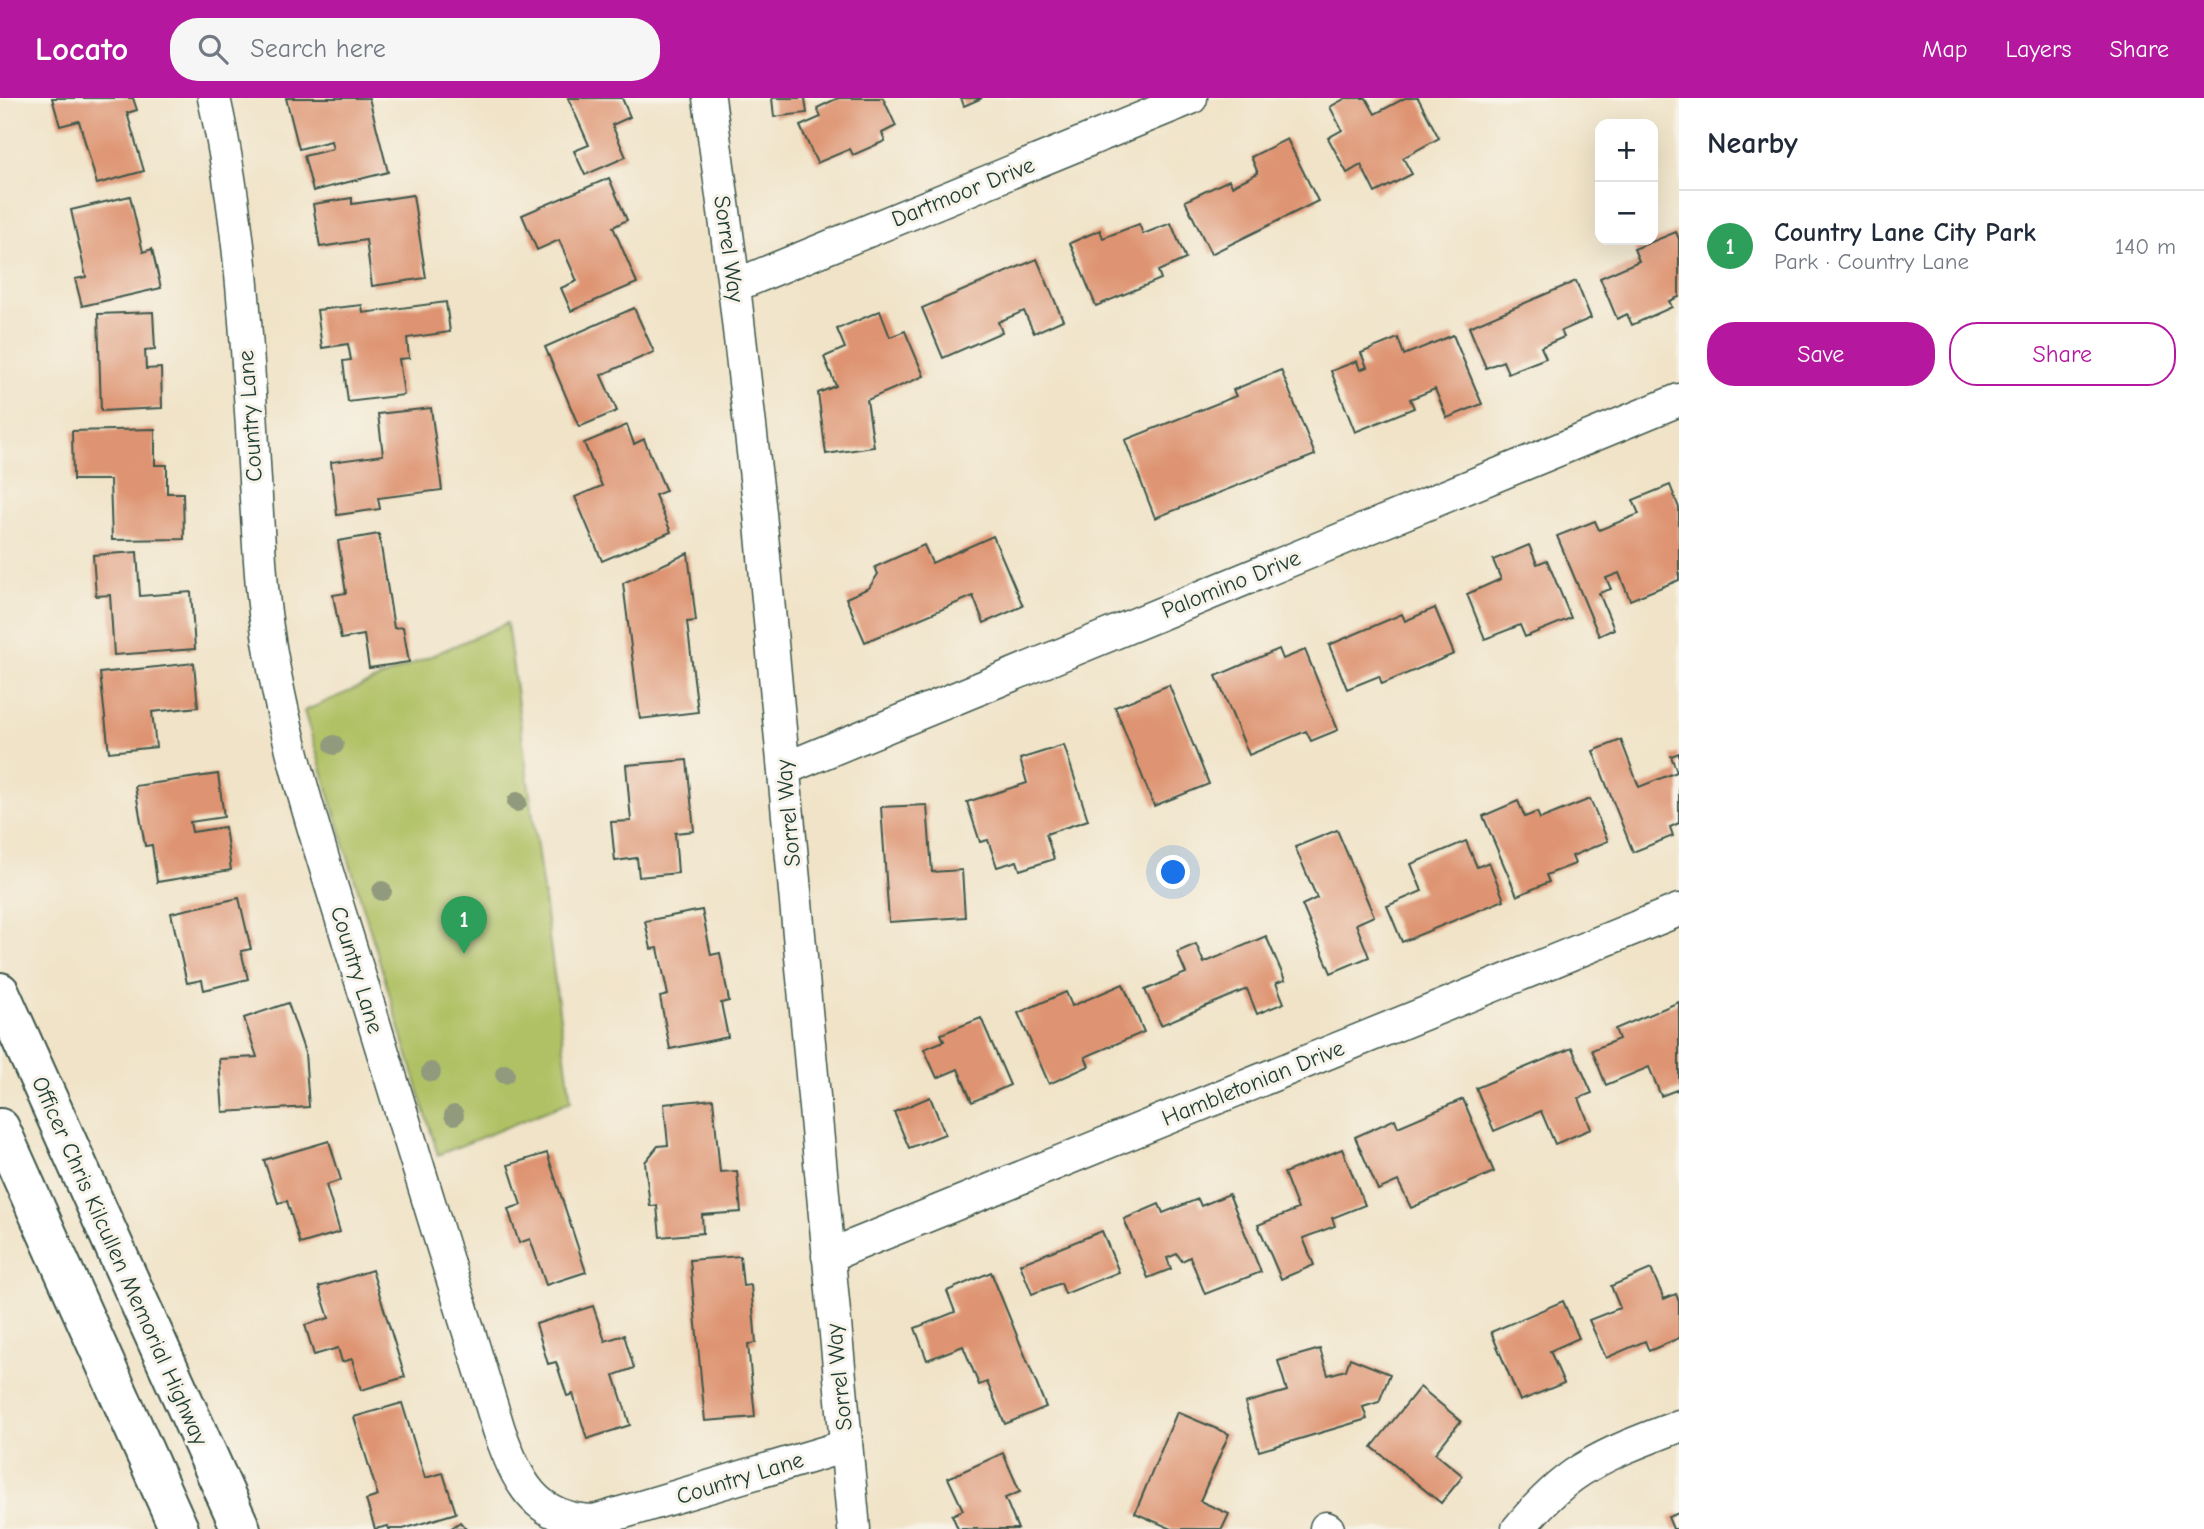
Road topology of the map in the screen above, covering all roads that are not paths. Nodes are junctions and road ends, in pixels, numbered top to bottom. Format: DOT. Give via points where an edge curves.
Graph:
graph roads {
  1 [pos="214,98"];
  2 [pos="709,98"];
  3 [pos="1191,98"];
  4 [pos="734,286"];
  5 [pos="1679,400"];
  6 [pos="784,769"];
  7 [pos="1679,910"];
  8 [pos="0,992"];
  9 [pos="0,1128"];
  10 [pos="828,1255"];
  11 [pos="1679,1426"];
  12 [pos="846,1446"];
  13 [pos="179,1529"];
  14 [pos="240,1529"];
  15 [pos="854,1529"];
  16 [pos="1518,1529"];
  1 -- 12 [label="street, Country Lane" via="239,252 262,587 275,678 309,814 499,1430 518,1478 544,1507 561,1517 594,1521"];
  2 -- 4 [label="street, Sorrel Way"];
  3 -- 4 [label="street, Dartmoor Drive"];
  4 -- 6 [label="street, Sorrel Way"];
  5 -- 6 [label="street, Palomino Drive"];
  6 -- 10 [label="street, Sorrel Way"];
  7 -- 10 [label="street, Hambletonian Drive"];
  8 -- 14 [label="highway, Officer Chris Kilcullen Memorial Highway"];
  9 -- 13 [label="highway"];
  10 -- 12 [label="street, Sorrel Way"];
  11 -- 16 [label="street" via="1586,1466"];
  12 -- 15 [label="street, Sorrel Way"];
}
